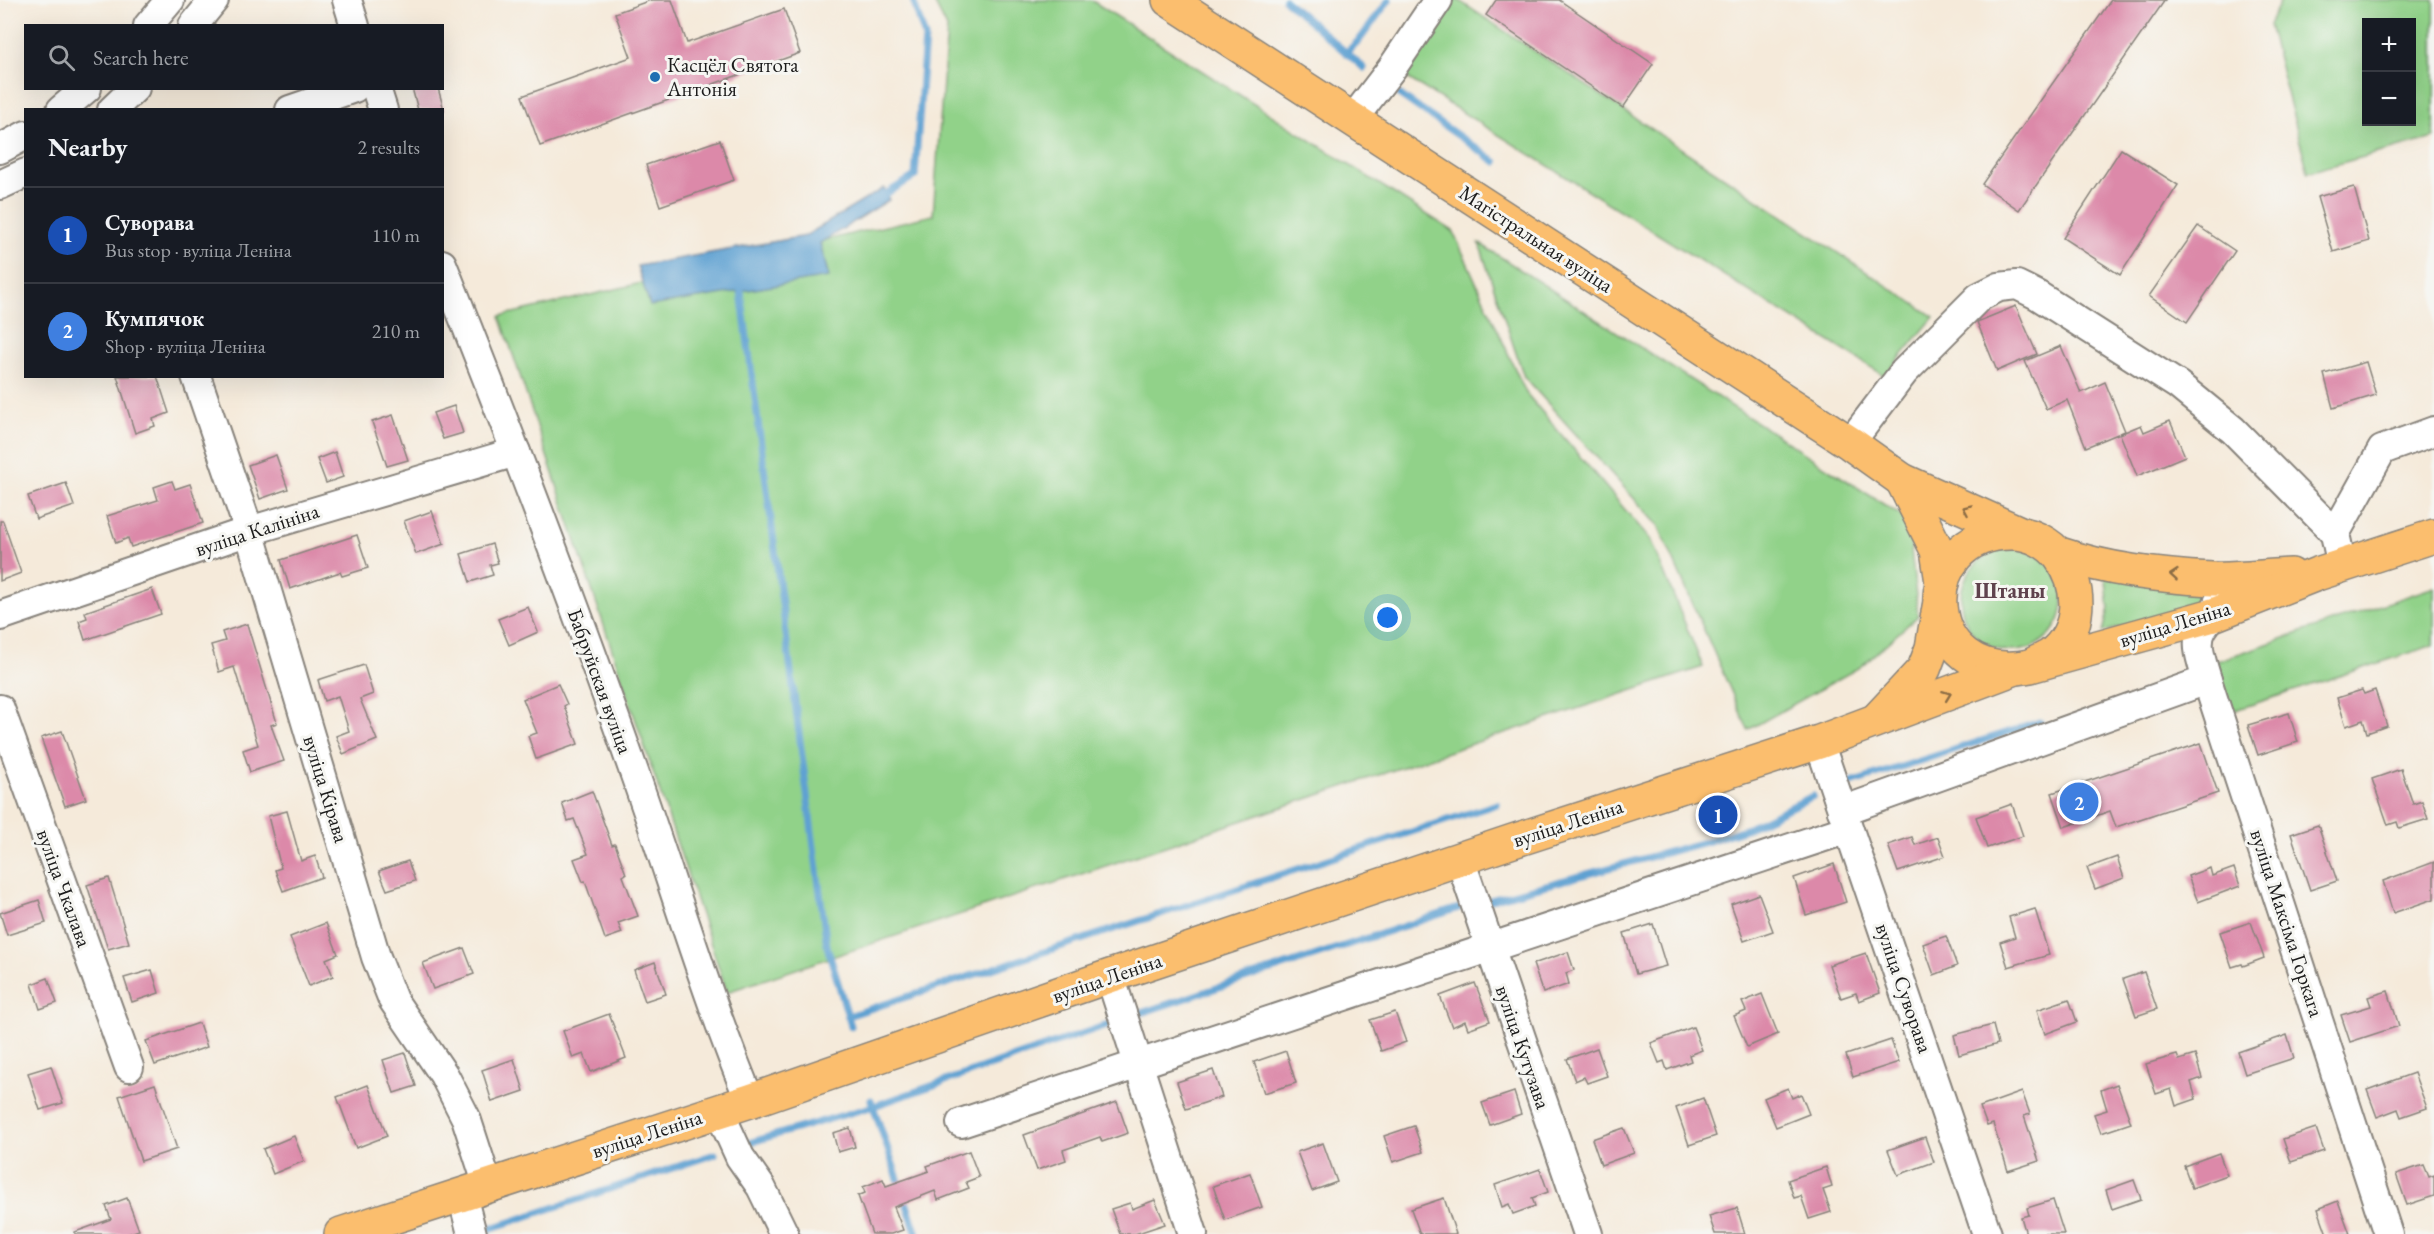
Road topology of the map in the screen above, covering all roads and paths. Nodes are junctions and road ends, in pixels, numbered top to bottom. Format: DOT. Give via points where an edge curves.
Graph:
graph roads {
  1 [pos="170,0"];
  2 [pos="214,0"];
  3 [pos="346,0"];
  4 [pos="1169,0"];
  5 [pos="1438,0"];
  6 [pos="150,24"];
  7 [pos="195,24"];
  8 [pos="354,24"];
  9 [pos="85,90"];
  10 [pos="133,90"];
  11 [pos="348,90"];
  12 [pos="377,90"];
  13 [pos="63,108"];
  14 [pos="114,108"];
  15 [pos="297,108"];
  16 [pos="383,108"];
  17 [pos="1353,119"];
  18 [pos="24,136"];
  19 [pos="0,149"];
  20 [pos="24,173"];
  21 [pos="0,185"];
  22 [pos="444,269"];
  23 [pos="197,378"];
  24 [pos="2434,432"];
  25 [pos="1850,443"];
  26 [pos="516,452"];
  27 [pos="1902,480"];
  28 [pos="249,531"];
  29 [pos="2020,533"];
  30 [pos="2335,534"];
  31 [pos="2434,536"];
  32 [pos="2057,552"];
  33 [pos="2329,570"];
  34 [pos="2214,579"];
  35 [pos="1940,594"];
  36 [pos="2213,615"];
  37 [pos="0,616"];
  38 [pos="2022,668"];
  39 [pos="2206,680"];
  40 [pos="0,709"];
  41 [pos="1873,723"];
  42 [pos="1819,742"];
  43 [pos="1845,820"];
  44 [pos="1460,859"];
  45 [pos="1490,948"];
  46 [pos="1110,976"];
  47 [pos="1137,1065"];
  48 [pos="129,1067"];
  49 [pos="750,1101"];
  50 [pos="719,1111"];
  51 [pos="960,1123"];
  52 [pos="475,1190"];
  53 [pos="341,1234"];
  54 [pos="472,1234"];
  55 [pos="784,1234"];
  56 [pos="1193,1234"];
  57 [pos="1588,1234"];
  58 [pos="1987,1234"];
  59 [pos="2388,1234"];
  1 -- 6 [label="street"];
  2 -- 7 [label="street"];
  3 -- 8 [label="street"];
  4 -- 17 [label="main road, Магістральная вуліца"];
  5 -- 17 [label="street"];
  9 -- 13 [label="street"];
  10 -- 14 [label="street"];
  11 -- 15 [label="street"];
  12 -- 16 [label="street"];
  17 -- 25 [label="main road, Магістральная вуліца"];
  18 -- 19 [label="street"];
  20 -- 21 [label="street"];
  22 -- 26 [label="street, Бабруйская вуліца"];
  23 -- 28 [label="street, вуліца Кірава"];
  24 -- 30 [label="street" via="2382,450"];
  25 -- 27 [label="main road, Магістральная вуліца"];
  25 -- 30 [label="street" via="1904,372 1979,297 1999,287 2017,285 2178,385 2233,430"];
  26 -- 28 [label="street, вуліца Калініна"];
  26 -- 49 [label="street, Бабруйская вуліца" via="634,773 713,1010"];
  29 -- 27 [label="main road, Магістральная вуліца, one-way"];
  27 -- 35 [label="main road, Магістральная вуліца" via="1936,550"];
  28 -- 37 [label="street, вуліца Калініна"];
  28 -- 52 [label="street, вуліца Кірава" via="376,957 393,1000 444,1076 466,1118"];
  29 -- 32 [label="main road"];
  29 -- 35 [label="main road" via="1990,535 1963,549 1950,564"];
  30 -- 33 [label="street"];
  31 -- 33 [label="main road, вуліца Леніна"];
  34 -- 32 [label="main road, вуліца Леніна, one-way" via="2136,572 2087,563"];
  32 -- 38 [label="main road" via="2070,571 2076,593 2075,616 2066,638 2051,655"];
  33 -- 34 [label="main road, вуліца Леніна"];
  33 -- 36 [label="main road, вуліца Леніна"];
  34 -- 36 [label="street" via="2218,605"];
  35 -- 38 [label="main road" via="1943,624 1963,653 1995,668"];
  35 -- 41 [label="main road, вуліца Леніна" via="1932,648 1924,669"];
  36 -- 38 [label="main road, вуліца Леніна"];
  36 -- 39 [label="street, вуліца Максіма Горкага" via="2198,640"];
  41 -- 38 [label="main road, вуліца Леніна, one-way"];
  39 -- 43 [label="street"];
  39 -- 59 [label="street, вуліца Максіма Горкага"];
  40 -- 48 [label="street, вуліца Чкалава"];
  41 -- 42 [label="main road, вуліца Леніна"];
  42 -- 43 [label="street, вуліца Суворава"];
  42 -- 44 [label="main road, вуліца Леніна"];
  43 -- 45 [label="street"];
  43 -- 58 [label="street, вуліца Суворава"];
  44 -- 45 [label="street, вуліца Кутузава"];
  44 -- 46 [label="main road, вуліца Леніна"];
  45 -- 47 [label="street"];
  45 -- 57 [label="street, вуліца Кутузава"];
  46 -- 47 [label="street"];
  46 -- 49 [label="main road, вуліца Леніна"];
  47 -- 51 [label="street"];
  47 -- 56 [label="street"];
  49 -- 50 [label="main road, вуліца Леніна"];
  50 -- 52 [label="main road, вуліца Леніна"];
  50 -- 55 [label="street"];
  52 -- 53 [label="main road, вуліца Леніна"];
  52 -- 54 [label="street, вуліца Кірава"];
}
